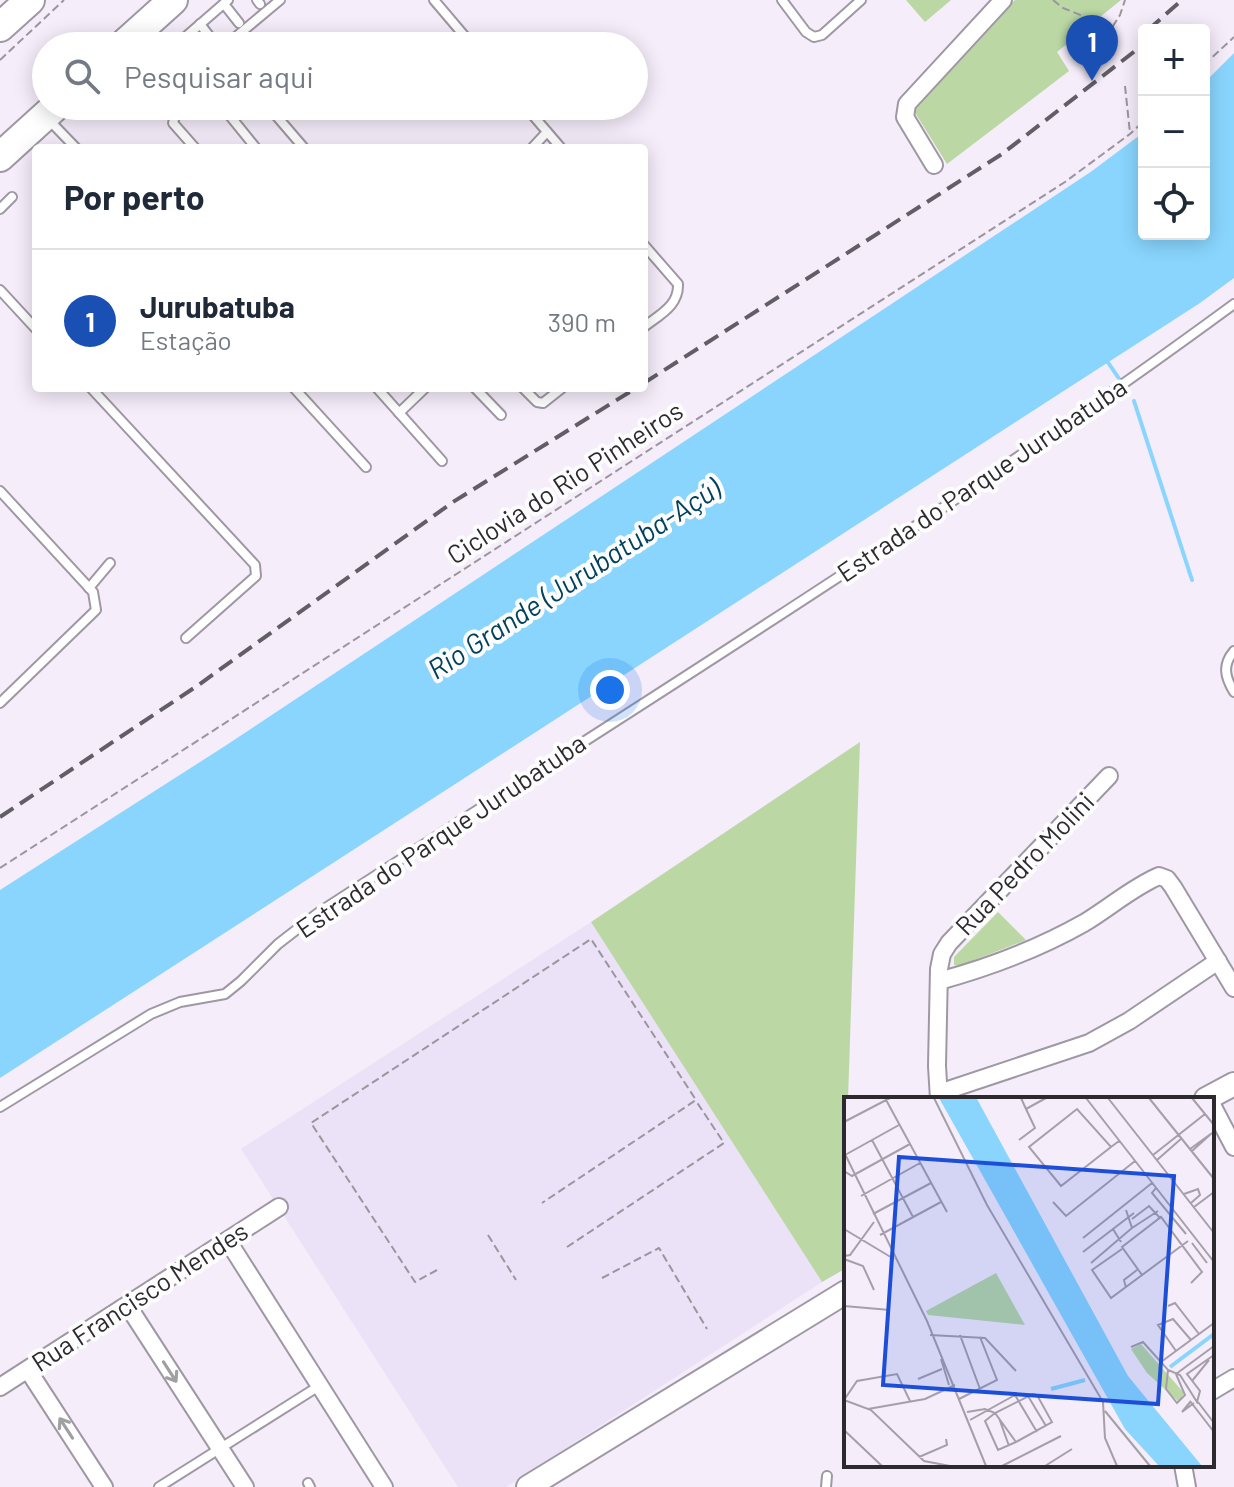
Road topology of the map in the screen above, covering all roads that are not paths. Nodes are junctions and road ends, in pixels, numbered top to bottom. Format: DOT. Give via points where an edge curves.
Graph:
graph roads {
  1 [pos="30,0"];
  2 [pos="158,0"];
  3 [pos="173,0"];
  4 [pos="280,0"];
  5 [pos="434,0"];
  6 [pos="782,0"];
  7 [pos="1003,0"];
  8 [pos="226,2"];
  9 [pos="854,2"];
  10 [pos="239,23"];
  11 [pos="200,24"];
  12 [pos="0,27"];
  13 [pos="126,32"];
  14 [pos="138,32"];
  15 [pos="191,32"];
  16 [pos="206,32"];
  17 [pos="242,32"];
  18 [pos="461,32"];
  19 [pos="40,120"];
  20 [pos="56,120"];
  21 [pos="174,120"];
  22 [pos="233,120"];
  23 [pos="280,120"];
  24 [pos="537,120"];
  25 [pos="547,132"];
  26 [pos="73,144"];
  27 [pos="191,144"];
  28 [pos="253,144"];
  29 [pos="301,144"];
  30 [pos="536,144"];
  31 [pos="558,144"];
  32 [pos="0,157"];
  33 [pos="934,165"];
  34 [pos="12,197"];
  35 [pos="0,209"];
  36 [pos="648,250"];
  37 [pos="0,290"];
  38 [pos="1234,304"];
  39 [pos="648,324"];
  40 [pos="32,325"];
  41 [pos="95,392"];
  42 [pos="298,392"];
  43 [pos="381,392"];
  44 [pos="421,392"];
  45 [pos="479,392"];
  46 [pos="527,392"];
  47 [pos="557,392"];
  48 [pos="399,413"];
  49 [pos="501,415"];
  50 [pos="442,461"];
  51 [pos="366,467"];
  52 [pos="0,491"];
  53 [pos="110,563"];
  54 [pos="89,588"];
  55 [pos="186,638"];
  56 [pos="1234,651"];
  57 [pos="1234,692"];
  58 [pos="0,703"];
  59 [pos="1109,776"];
  60 [pos="1218,961"];
  61 [pos="939,981"];
  62 [pos="1234,988"];
  63 [pos="1234,1084"];
  64 [pos="939,1096"];
  65 [pos="1234,1097"];
  66 [pos="0,1107"];
  67 [pos="1214,1107"];
  68 [pos="1214,1108"];
  69 [pos="1214,1112"];
  70 [pos="1234,1147"];
  71 [pos="279,1207"];
  72 [pos="228,1241"];
  73 [pos="844,1293"];
  74 [pos="128,1306"];
  75 [pos="844,1309"];
  76 [pos="28,1370"];
  77 [pos="1234,1378"];
  78 [pos="319,1386"];
  79 [pos="0,1387"];
  80 [pos="1214,1390"];
  81 [pos="628,1434"];
  82 [pos="220,1449"];
  83 [pos="1183,1467"];
  84 [pos="827,1476"];
  85 [pos="548,1483"];
  86 [pos="104,1487"];
  87 [pos="159,1487"];
  88 [pos="245,1487"];
  89 [pos="384,1487"];
  90 [pos="528,1487"];
  91 [pos="826,1487"];
  92 [pos="1187,1487"];
  1 -- 12 [label="highway"];
  2 -- 13 [label="highway"];
  3 -- 14 [label="highway"];
  4 -- 17 [label="lane"];
  5 -- 18 [label="lane"];
  6 -- 9 [label="lane" via="814,37"];
  7 -- 33 [label="street" via="907,104 905,117"];
  8 -- 10 [label="lane"];
  8 -- 11 [label="lane"];
  11 -- 15 [label="lane"];
  11 -- 16 [label="lane"];
  19 -- 32 [label="highway"];
  20 -- 26 [label="lane"];
  21 -- 27 [label="lane"];
  22 -- 28 [label="lane"];
  23 -- 29 [label="lane"];
  24 -- 25 [label="lane"];
  25 -- 30 [label="lane"];
  25 -- 31 [label="lane"];
  34 -- 35 [label="lane"];
  36 -- 39 [label="lane" via="679,292"];
  37 -- 40 [label="lane"];
  38 -- 66 [label="lane, Estrada do Parque Jurubatuba" via="1117,390 858,564 318,913 225,994 180,1002 151,1014"];
  41 -- 55 [label="lane" via="255,565 256,576"];
  42 -- 51 [label="lane"];
  43 -- 48 [label="lane"];
  44 -- 48 [label="lane"];
  45 -- 49 [label="lane"];
  46 -- 47 [label="lane" via="543,403"];
  48 -- 50 [label="lane"];
  52 -- 54 [label="lane"];
  53 -- 54 [label="lane"];
  54 -- 58 [label="lane" via="96,610"];
  56 -- 57 [label="lane" via="1225,678"];
  59 -- 61 [label="street, Rua Pedro Molini" via="949,943"];
  60 -- 61 [label="street" via="1173,887 1155,877 1033,949"];
  60 -- 62 [label="street"];
  60 -- 64 [label="street" via="1098,1038"];
  61 -- 64 [label="street"];
  63 -- 67 [label="main road"];
  65 -- 68 [label="main road"];
  69 -- 70 [label="street"];
  71 -- 72 [label="street, Rua Francisco Mendes"];
  72 -- 74 [label="street, Rua Francisco Mendes"];
  72 -- 78 [label="street"];
  73 -- 81 [label="main road"];
  74 -- 76 [label="street, Rua Francisco Mendes"];
  74 -- 82 [label="street, one-way"];
  75 -- 81 [label="main road"];
  76 -- 79 [label="street, Rua Francisco Mendes"];
  86 -- 76 [label="street, one-way"];
  77 -- 80 [label="street"];
  78 -- 82 [label="lane"];
  78 -- 89 [label="street"];
  81 -- 85 [label="main road"];
  82 -- 87 [label="lane"];
  82 -- 88 [label="street"];
  83 -- 92 [label="street"];
  84 -- 91 [label="lane"];
  85 -- 90 [label="main road"];
}
